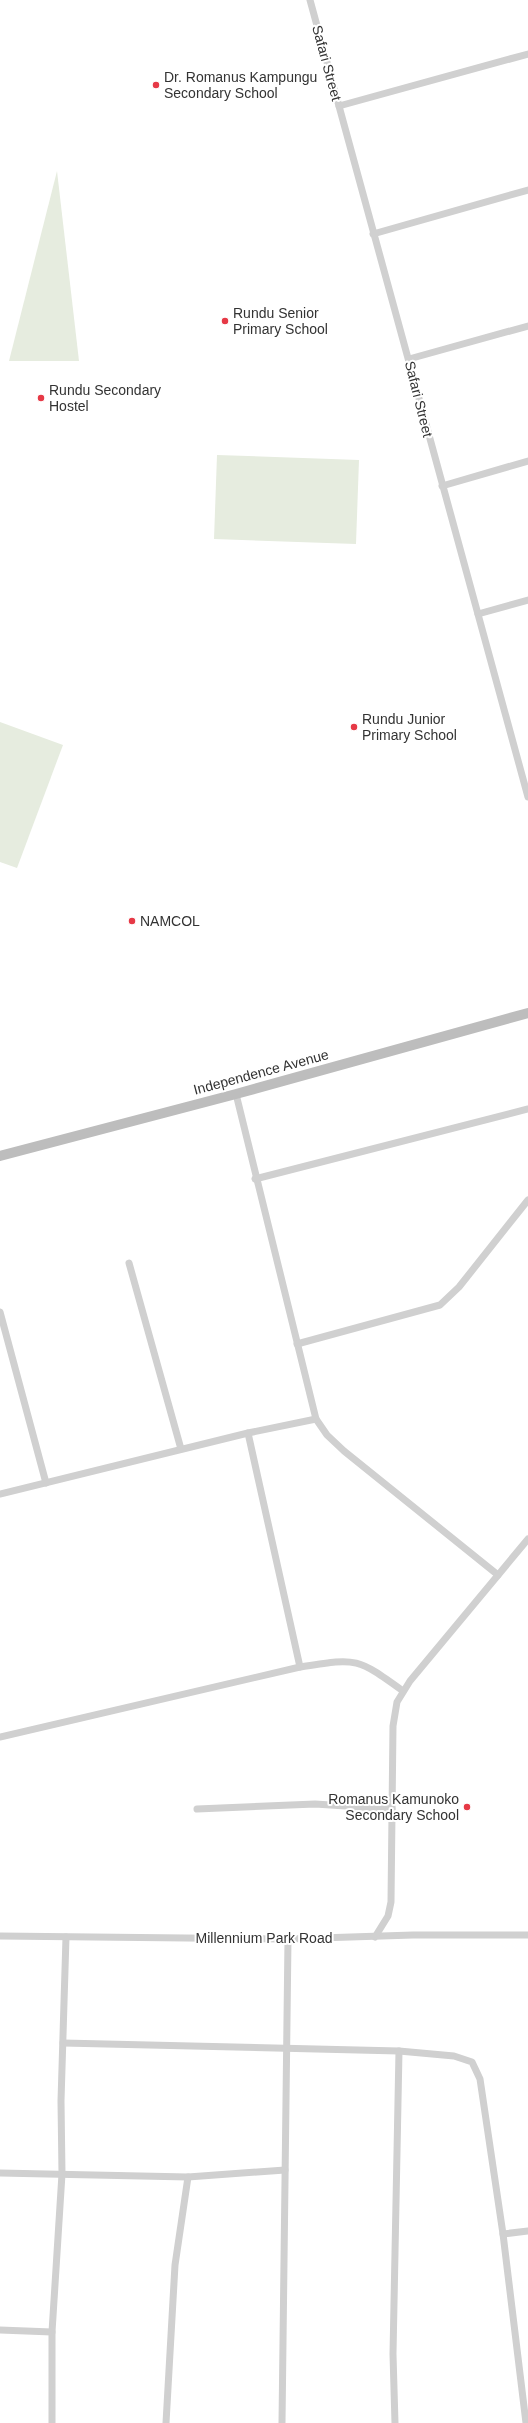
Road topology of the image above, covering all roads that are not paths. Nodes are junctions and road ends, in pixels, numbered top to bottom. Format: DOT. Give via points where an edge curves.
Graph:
graph roads {
  1 [pos="310,0"];
  2 [pos="528,54"];
  3 [pos="339,106"];
  4 [pos="528,190"];
  5 [pos="373,234"];
  6 [pos="528,326"];
  7 [pos="409,359"];
  8 [pos="528,461"];
  9 [pos="442,486"];
  10 [pos="528,600"];
  11 [pos="478,614"];
  12 [pos="528,797"];
  13 [pos="528,1012"];
  14 [pos="236,1094"];
  15 [pos="528,1110"];
  16 [pos="0,1156"];
  17 [pos="255,1179"];
  18 [pos="528,1200"];
  19 [pos="129,1263"];
  20 [pos="0,1312"];
  21 [pos="297,1344"];
  22 [pos="316,1419"];
  23 [pos="248,1433"];
  24 [pos="181,1449"];
  25 [pos="46,1482"];
  26 [pos="0,1494"];
  27 [pos="528,1539"];
  28 [pos="498,1575"];
  29 [pos="300,1667"];
  30 [pos="403,1691"];
  31 [pos="0,1737"];
  32 [pos="197,1809"];
  33 [pos="392,1809"];
  34 [pos="528,1935"];
  35 [pos="0,1936"];
  36 [pos="66,1937"];
  37 [pos="375,1937"];
  38 [pos="288,1938"];
  39 [pos="63,2043"];
  40 [pos="287,2048"];
  41 [pos="399,2051"];
  42 [pos="285,2170"];
  43 [pos="0,2173"];
  44 [pos="62,2174"];
  45 [pos="188,2177"];
  46 [pos="528,2231"];
  47 [pos="503,2234"];
  48 [pos="0,2330"];
  49 [pos="52,2332"];
  50 [pos="52,2423"];
  51 [pos="166,2423"];
  52 [pos="282,2423"];
  53 [pos="395,2423"];
  54 [pos="526,2423"];
  1 -- 3 [label="street, Safari Street"];
  2 -- 3 [label="street"];
  3 -- 5 [label="street, Safari Street"];
  4 -- 5 [label="street"];
  5 -- 7 [label="street, Safari Street"];
  6 -- 7 [label="street"];
  7 -- 9 [label="street, Safari Street"];
  8 -- 9 [label="street"];
  9 -- 11 [label="street, Safari Street"];
  10 -- 11 [label="street"];
  11 -- 12 [label="street, Safari Street"];
  13 -- 14 [label="street, Independence Avenue"];
  14 -- 16 [label="street, Independence Avenue"];
  14 -- 17 [label="street"];
  15 -- 17 [label="street"];
  17 -- 21 [label="street"];
  18 -- 21 [label="street" via="459,1287 440,1305"];
  19 -- 24 [label="street"];
  20 -- 25 [label="street"];
  21 -- 22 [label="street"];
  22 -- 23 [label="street"];
  22 -- 28 [label="street" via="327,1435 344,1451"];
  23 -- 24 [label="street"];
  23 -- 29 [label="street"];
  24 -- 25 [label="street"];
  25 -- 26 [label="street"];
  27 -- 28 [label="street"];
  28 -- 30 [label="street"];
  29 -- 30 [label="street" via="354,1661 369,1667"];
  29 -- 31 [label="street"];
  30 -- 33 [label="street" via="394,1714"];
  32 -- 33 [label="street" via="315,1804"];
  33 -- 37 [label="street" via="391,1902 388,1916"];
  34 -- 37 [label="street, Millennium Park Road"];
  35 -- 36 [label="street, Millennium Park Road"];
  36 -- 38 [label="street, Millennium Park Road"];
  36 -- 39 [label="street"];
  37 -- 38 [label="street, Millennium Park Road"];
  38 -- 40 [label="street"];
  39 -- 40 [label="street"];
  39 -- 44 [label="street"];
  40 -- 41 [label="street"];
  40 -- 42 [label="street"];
  41 -- 47 [label="street" via="464,2058 472,2062 477,2070"];
  41 -- 53 [label="street" via="393,2354"];
  42 -- 45 [label="street"];
  42 -- 52 [label="street"];
  43 -- 44 [label="street"];
  44 -- 45 [label="street"];
  44 -- 49 [label="street"];
  45 -- 51 [label="street" via="175,2265"];
  46 -- 47 [label="street"];
  47 -- 54 [label="street"];
  48 -- 49 [label="street"];
  49 -- 50 [label="street"];
}
